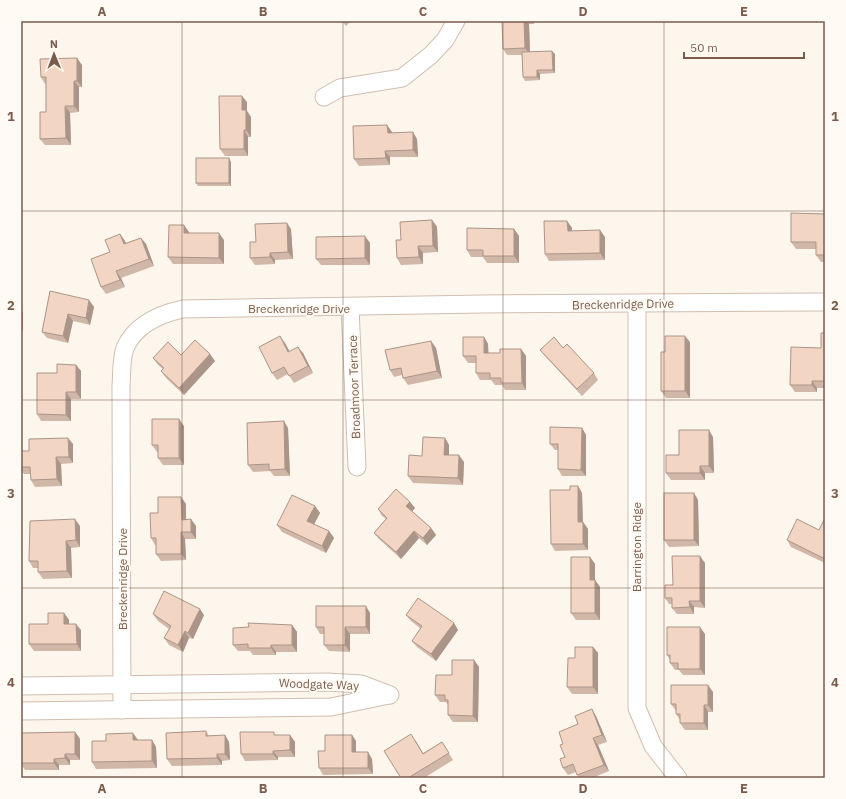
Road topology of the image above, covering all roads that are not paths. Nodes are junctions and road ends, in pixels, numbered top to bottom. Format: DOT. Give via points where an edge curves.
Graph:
graph roads {
  1 [pos="456,21"];
  2 [pos="324,97"];
  3 [pos="825,302"];
  4 [pos="637,304"];
  5 [pos="350,307"];
  6 [pos="357,467"];
  7 [pos="123,685"];
  8 [pos="21,686"];
  9 [pos="122,710"];
  10 [pos="21,711"];
  11 [pos="678,778"];
  1 -- 2 [label="street" via="445,40 431,56 402,78 340,88"];
  3 -- 4 [label="street, Breckenridge Drive"];
  4 -- 5 [label="street, Breckenridge Drive"];
  4 -- 11 [label="street, Barrington Ridge" via="636,708 653,746"];
  5 -- 6 [label="street, Broadmoor Terrace"];
  5 -- 7 [label="street, Breckenridge Drive" via="183,309 154,318 134,335 125,349 121,386"];
  7 -- 8 [label="street, Woodgate Way"];
  7 -- 9 [label="street, Breckenridge Drive"];
  7 -- 9 [label="street, Woodgate Way" via="327,682 361,684 390,695 330,707"];
  9 -- 10 [label="street, Woodgate Way"];
}
